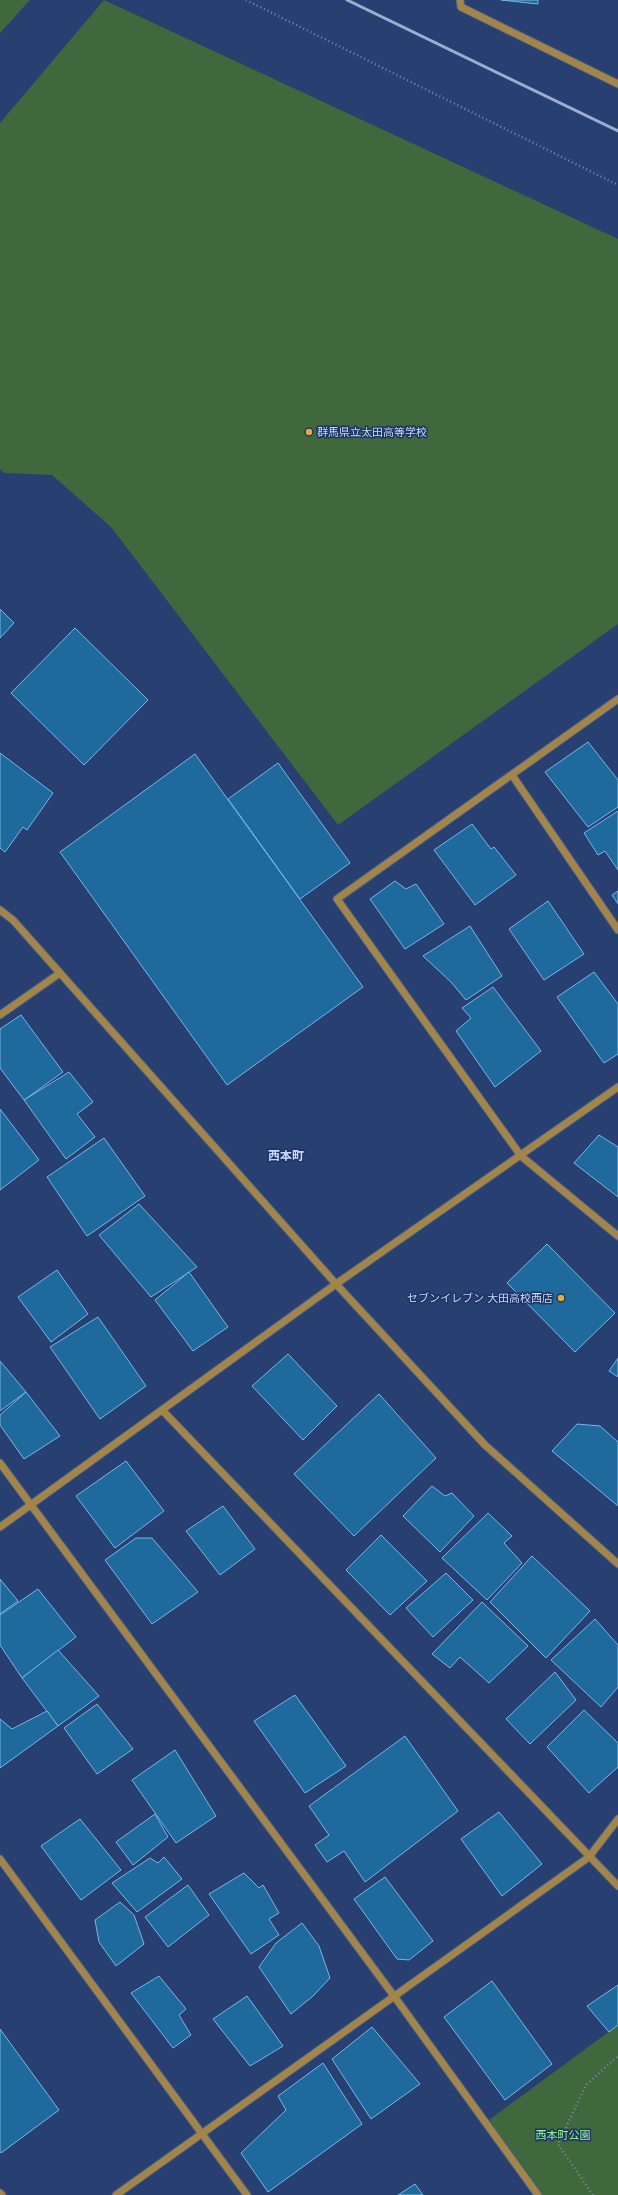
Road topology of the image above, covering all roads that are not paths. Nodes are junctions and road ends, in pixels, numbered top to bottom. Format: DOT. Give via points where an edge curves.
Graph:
graph roads {
  1 [pos="460,0"];
  2 [pos="618,84"];
  3 [pos="618,699"];
  4 [pos="512,775"];
  5 [pos="0,910"];
  6 [pos="618,930"];
  7 [pos="60,973"];
  8 [pos="0,1015"];
  9 [pos="618,1087"];
  10 [pos="521,1156"];
  11 [pos="618,1236"];
  12 [pos="336,1284"];
  13 [pos="163,1410"];
  14 [pos="0,1462"];
  15 [pos="30,1505"];
  16 [pos="0,1527"];
  17 [pos="618,1564"];
  18 [pos="618,1819"];
  19 [pos="589,1857"];
  20 [pos="0,1859"];
  21 [pos="618,1886"];
  22 [pos="394,1996"];
  23 [pos="201,2132"];
  24 [pos="0,2193"];
  25 [pos="2,2195"];
  26 [pos="116,2195"];
  27 [pos="247,2195"];
  28 [pos="538,2195"];
  1 -- 2 [label="street" via="461,7"];
  3 -- 4 [label="street"];
  4 -- 6 [label="street"];
  4 -- 10 [label="street" via="337,899"];
  5 -- 7 [label="street"];
  7 -- 8 [label="street"];
  7 -- 12 [label="street"];
  9 -- 10 [label="street"];
  10 -- 11 [label="street"];
  10 -- 12 [label="street"];
  12 -- 13 [label="street"];
  12 -- 17 [label="street" via="485,1445"];
  13 -- 15 [label="street"];
  13 -- 19 [label="street"];
  14 -- 15 [label="street"];
  15 -- 16 [label="street"];
  15 -- 22 [label="street"];
  18 -- 19 [label="street"];
  19 -- 21 [label="street"];
  19 -- 22 [label="street"];
  20 -- 23 [label="street"];
  22 -- 23 [label="street"];
  22 -- 28 [label="street"];
  23 -- 26 [label="street"];
  23 -- 27 [label="street"];
  24 -- 25 [label="street"];
}
